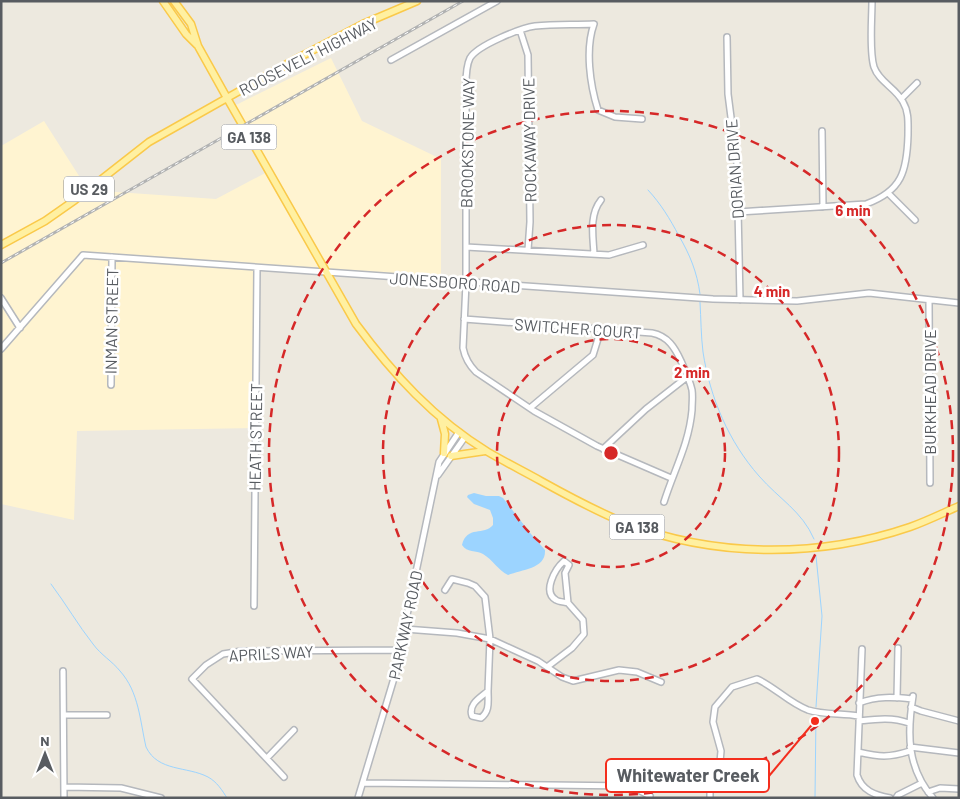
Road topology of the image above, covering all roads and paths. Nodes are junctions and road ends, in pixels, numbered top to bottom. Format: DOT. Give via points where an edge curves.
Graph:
graph roads {
  1 [pos="163,1"];
  2 [pos="174,1"];
  3 [pos="416,1"];
  4 [pos="497,1"];
  5 [pos="872,1"];
  6 [pos="520,30"];
  7 [pos="727,37"];
  8 [pos="198,46"];
  9 [pos="391,60"];
  10 [pos="917,82"];
  11 [pos="227,98"];
  12 [pos="901,99"];
  13 [pos="642,119"];
  14 [pos="822,131"];
  15 [pos="888,193"];
  16 [pos="601,200"];
  17 [pos="823,207"];
  18 [pos="738,212"];
  19 [pos="915,220"];
  20 [pos="643,245"];
  21 [pos="1,246"];
  22 [pos="466,247"];
  23 [pos="528,250"];
  24 [pos="594,254"];
  25 [pos="112,257"];
  26 [pos="257,268"];
  27 [pos="327,273"];
  28 [pos="466,283"];
  29 [pos="1,298"];
  30 [pos="740,300"];
  31 [pos="929,301"];
  32 [pos="959,303"];
  33 [pos="464,320"];
  34 [pos="20,328"];
  35 [pos="602,329"];
  36 [pos="1,349"];
  37 [pos="687,377"];
  38 [pos="111,385"];
  39 [pos="530,408"];
  40 [pos="442,419"];
  41 [pos="462,435"];
  42 [pos="603,449"];
  43 [pos="486,451"];
  44 [pos="448,455"];
  45 [pos="671,478"];
  46 [pos="930,483"];
  47 [pos="664,502"];
  48 [pos="959,506"];
  49 [pos="445,590"];
  50 [pos="568,603"];
  51 [pos="254,606"];
  52 [pos="405,629"];
  53 [pos="490,639"];
  54 [pos="898,648"];
  55 [pos="862,649"];
  56 [pos="402,650"];
  57 [pos="547,667"];
  58 [pos="63,670"];
  59 [pos="661,682"];
  60 [pos="488,691"];
  61 [pos="897,698"];
  62 [pos="860,703"];
  63 [pos="911,707"];
  64 [pos="64,715"];
  65 [pos="107,715"];
  66 [pos="859,718"];
  67 [pos="959,721"];
  68 [pos="909,723"];
  69 [pos="294,730"];
  70 [pos="910,749"];
  71 [pos="858,752"];
  72 [pos="959,753"];
  73 [pos="267,758"];
  74 [pos="284,777"];
  75 [pos="362,783"];
  76 [pos="922,783"];
  77 [pos="64,787"];
  78 [pos="959,789"];
  79 [pos="928,792"];
  80 [pos="650,796"];
  81 [pos="64,798"];
  82 [pos="161,798"];
  83 [pos="358,798"];
  84 [pos="710,798"];
  85 [pos="890,798"];
  86 [pos="896,798"];
  87 [pos="933,798"];
  1 -- 8 [label="main road"];
  2 -- 8 [label="main road" via="191,24"];
  3 -- 11 [label="main road, ROOSEVELT HIGHWAY / US 29" via="333,39"];
  4 -- 9 [label="street"];
  5 -- 12 [label="street" via="873,66"];
  6 -- 13 [label="street, BROOKSTONE WAY" via="534,26 594,24 590,34 591,85 598,110"];
  6 -- 22 [label="street, BROOKSTONE WAY" via="480,49 470,58 466,93"];
  6 -- 23 [label="street, ROCKAWAY DRIVE" via="528,55"];
  7 -- 18 [label="street, DORIAN DRIVE" via="728,94 737,164"];
  8 -- 11 [label="main road"];
  10 -- 12 [label="street"];
  11 -- 21 [label="main road, US 29" via="149,142 75,200"];
  11 -- 27 [label="main road, GA 138"];
  12 -- 15 [label="street" via="908,117 907,158 902,177"];
  14 -- 17 [label="street"];
  15 -- 17 [label="street" via="866,204"];
  15 -- 19 [label="street"];
  16 -- 24 [label="street" via="593,219"];
  17 -- 18 [label="street"];
  18 -- 30 [label="street, DORIAN DRIVE"];
  20 -- 24 [label="street" via="609,255"];
  22 -- 23 [label="street"];
  22 -- 28 [label="street, BROOKSTONE WAY"];
  23 -- 24 [label="street"];
  25 -- 26 [label="street, JONESBORO ROAD"];
  25 -- 34 [label="street, JONESBORO ROAD" via="84,255"];
  25 -- 38 [label="street, INMAN STREET"];
  26 -- 27 [label="street, JONESBORO ROAD"];
  26 -- 51 [label="street, HEATH STREET"];
  27 -- 28 [label="street, JONESBORO ROAD"];
  27 -- 40 [label="main road, GA 138" via="356,324 379,355 408,389"];
  28 -- 30 [label="street, JONESBORO ROAD"];
  28 -- 33 [label="street, BROOKSTONE WAY"];
  29 -- 34 [label="street"];
  30 -- 31 [label="street, JONESBORO ROAD" via="797,301 869,294"];
  31 -- 32 [label="street, JONESBORO ROAD"];
  31 -- 46 [label="street, BURKHEAD DRIVE"];
  33 -- 35 [label="street, SWITCHER COURT"];
  33 -- 39 [label="street, BROOKSTONE WAY" via="463,348 470,366"];
  34 -- 36 [label="street"];
  35 -- 37 [label="street, SWITCHER COURT" via="662,336 676,349"];
  35 -- 39 [label="street" via="593,355"];
  37 -- 42 [label="street"];
  37 -- 45 [label="street, SWITCHER COURT" via="692,390 688,438"];
  39 -- 42 [label="street, BROOKSTONE WAY"];
  40 -- 41 [label="main road, GA 138"];
  40 -- 44 [label="main road"];
  41 -- 43 [label="main road, GA 138"];
  41 -- 44 [label="street, PARKWAY ROAD"];
  42 -- 45 [label="street, BROOKSTONE WAY"];
  43 -- 44 [label="main road"];
  43 -- 48 [label="main road, GA 138" via="621,521 662,535 719,546 784,550 848,543 909,527"];
  44 -- 52 [label="street, PARKWAY ROAD" via="435,480"];
  45 -- 47 [label="street, SWITCHER COURT"];
  49 -- 53 [label="street" via="452,579 475,586 485,597"];
  50 -- 50 [label="street" via="565,573 569,565 564,561 550,586 556,600"];
  50 -- 57 [label="street" via="583,620 584,634"];
  52 -- 53 [label="street"];
  52 -- 56 [label="street, PARKWAY ROAD"];
  53 -- 57 [label="street"];
  53 -- 60 [label="street"];
  54 -- 61 [label="street"];
  55 -- 62 [label="street"];
  56 -- 73 [label="street, APRILS WAY" via="242,651 223,654 206,665 192,679"];
  56 -- 75 [label="street, PARKWAY ROAD"];
  57 -- 59 [label="street" via="573,681 619,670 637,672"];
  58 -- 64 [label="street"];
  60 -- 60 [label="street" via="486,714 481,718 472,716 473,704"];
  61 -- 62 [label="street" via="872,698"];
  61 -- 63 [label="street" via="913,698"];
  62 -- 66 [label="street"];
  63 -- 67 [label="street"];
  63 -- 68 [label="street"];
  64 -- 65 [label="street"];
  64 -- 77 [label="street"];
  66 -- 68 [label="street" via="897,719"];
  66 -- 71 [label="street"];
  66 -- 84 [label="street" via="808,710 757,679 732,687 715,707 713,722 721,758 710,787"];
  68 -- 70 [label="street"];
  69 -- 73 [label="street"];
  70 -- 71 [label="street" via="881,757"];
  70 -- 72 [label="street"];
  70 -- 76 [label="street"];
  71 -- 85 [label="street" via="859,782 867,791"];
  73 -- 74 [label="street, APRILS WAY"];
  75 -- 80 [label="street" via="631,786"];
  75 -- 83 [label="street, PARKWAY ROAD"];
  76 -- 79 [label="street"];
  76 -- 86 [label="street"];
  77 -- 81 [label="street"];
  77 -- 82 [label="street" via="121,788"];
  78 -- 79 [label="street" via="940,788"];
  79 -- 87 [label="street"];
}
